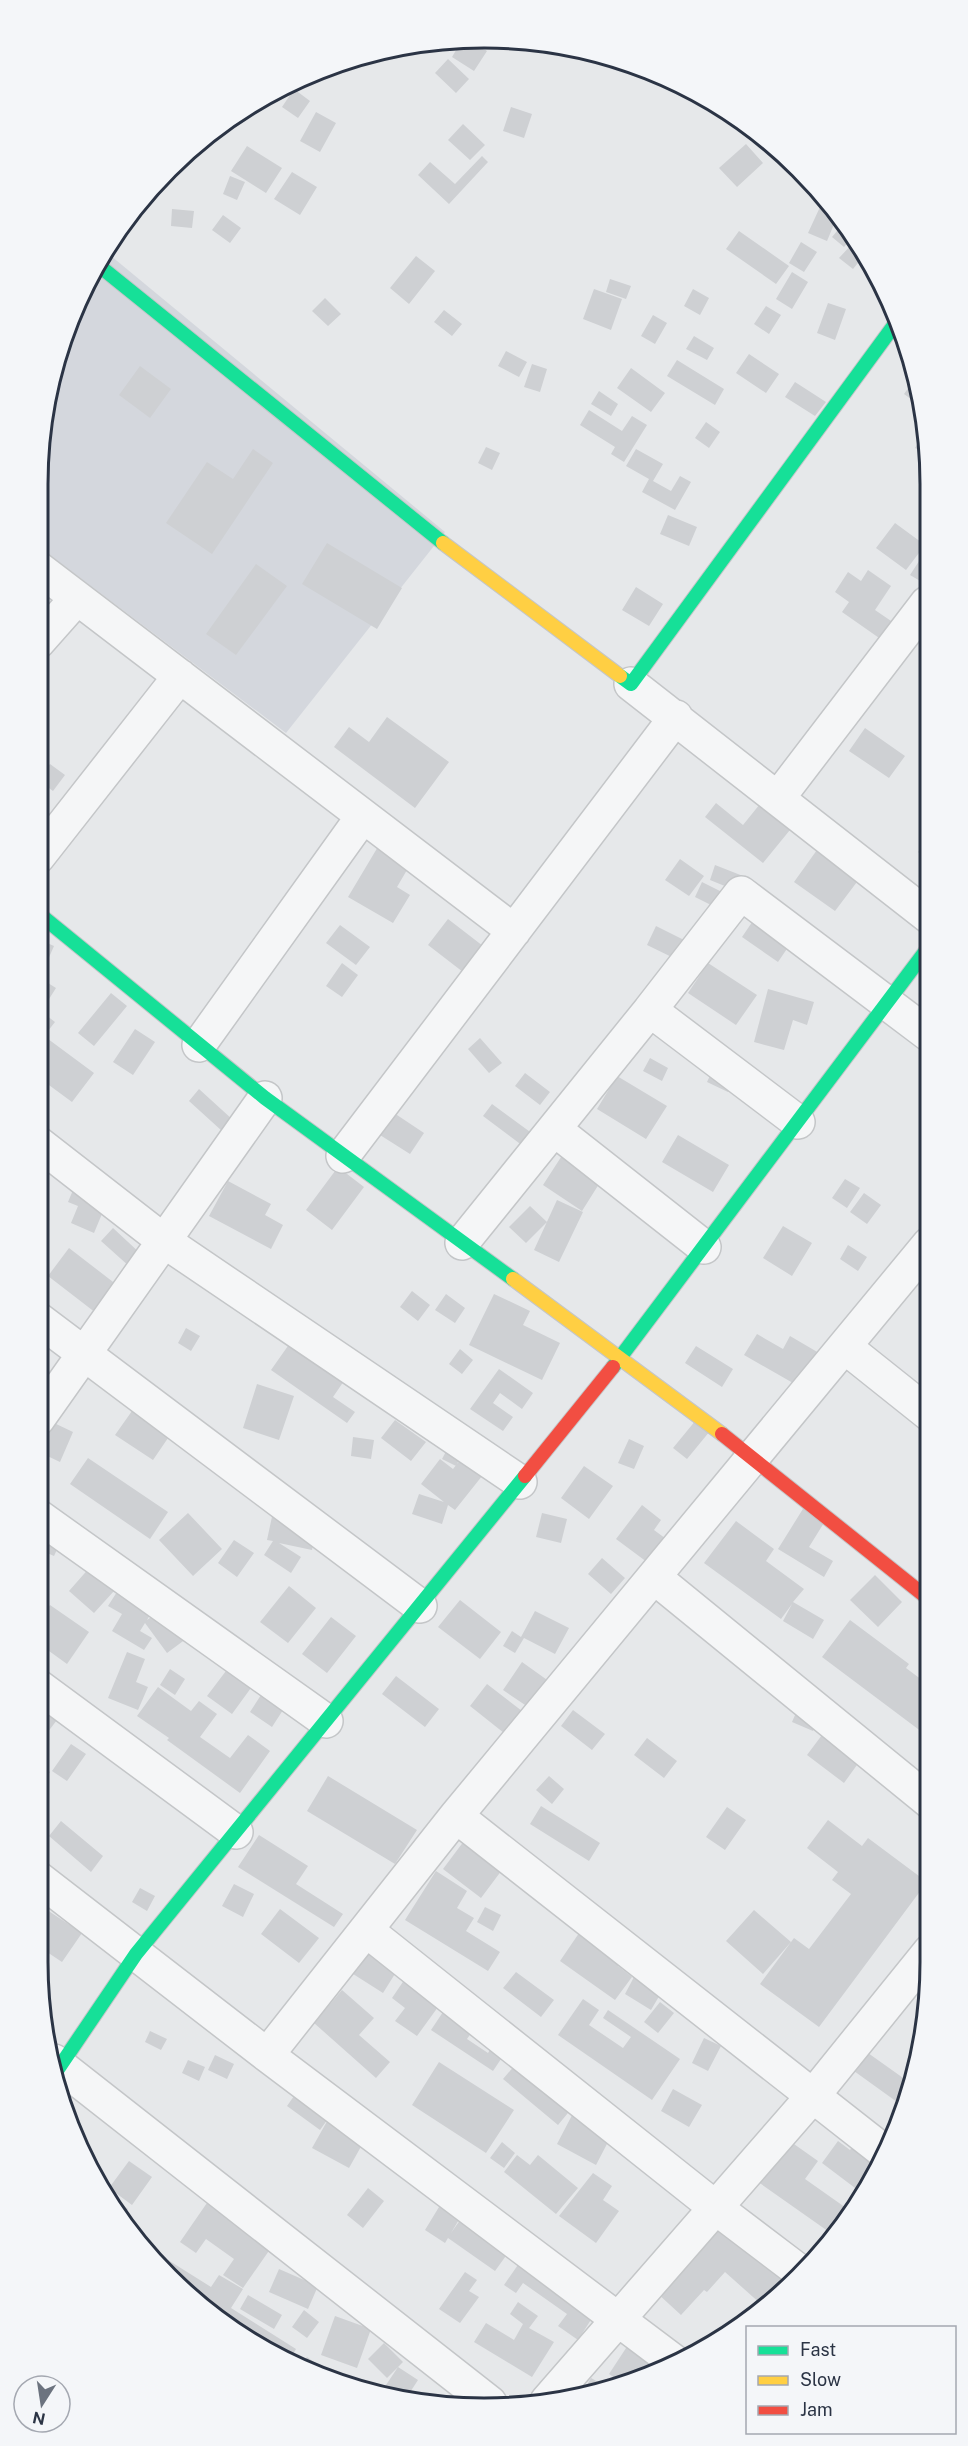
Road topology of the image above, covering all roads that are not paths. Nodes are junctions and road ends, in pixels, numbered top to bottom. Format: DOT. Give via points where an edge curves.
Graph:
graph roads {
  1 [pos="104,270"];
  2 [pos="891,329"];
  3 [pos="48,576"];
  4 [pos="77,598"];
  5 [pos="920,612"];
  6 [pos="48,631"];
  7 [pos="180,676"];
  8 [pos="631,684"];
  9 [pos="676,717"];
  10 [pos="778,798"];
  11 [pos="363,816"];
  12 [pos="48,844"];
  13 [pos="920,902"];
  14 [pos="48,921"];
  15 [pos="514,931"];
  16 [pos="920,959"];
  17 [pos="887,1003"];
  18 [pos="650,1010"];
  19 [pos="920,1028"];
  20 [pos="200,1046"];
  21 [pos="265,1098"];
  22 [pos="798,1122"];
  23 [pos="554,1129"];
  24 [pos="48,1151"];
  25 [pos="343,1156"];
  26 [pos="164,1241"];
  27 [pos="462,1243"];
  28 [pos="704,1247"];
  29 [pos="920,1255"];
  30 [pos="48,1327"];
  31 [pos="845,1347"];
  32 [pos="84,1354"];
  33 [pos="621,1358"];
  34 [pos="48,1405"];
  35 [pos="920,1407"];
  36 [pos="752,1458"];
  37 [pos="520,1482"];
  38 [pos="48,1523"];
  39 [pos="654,1577"];
  40 [pos="920,1592"];
  41 [pos="420,1605"];
  42 [pos="48,1693"];
  43 [pos="326,1721"];
  44 [pos="920,1794"];
  45 [pos="456,1816"];
  46 [pos="236,1832"];
  47 [pos="48,1886"];
  48 [pos="366,1930"];
  49 [pos="136,1954"];
  50 [pos="920,1963"];
  51 [pos="267,2055"];
  52 [pos="60,2062"];
  53 [pos="62,2070"];
  54 [pos="812,2097"];
  55 [pos="878,2148"];
  56 [pos="716,2208"];
  57 [pos="794,2267"];
  58 [pos="619,2319"];
  59 [pos="668,2357"];
  60 [pos="554,2392"];
  61 [pos="484,2398"];
  1 -- 8 [label="street" via="431,534"];
  2 -- 8 [label="street"];
  3 -- 4 [label="street"];
  4 -- 6 [label="street"];
  4 -- 7 [label="street"];
  5 -- 10 [label="street"];
  7 -- 11 [label="street"];
  7 -- 12 [label="street"];
  8 -- 9 [label="street"];
  9 -- 10 [label="street"];
  9 -- 15 [label="street"];
  10 -- 13 [label="street"];
  11 -- 15 [label="street"];
  11 -- 20 [label="street"];
  14 -- 20 [label="street"];
  15 -- 25 [label="street"];
  16 -- 17 [label="street"];
  17 -- 18 [label="street" via="741,893"];
  17 -- 19 [label="street"];
  17 -- 22 [label="street"];
  18 -- 22 [label="street"];
  18 -- 23 [label="street"];
  20 -- 21 [label="street"];
  21 -- 25 [label="street"];
  21 -- 26 [label="street"];
  22 -- 28 [label="street"];
  23 -- 27 [label="street"];
  23 -- 28 [label="street"];
  24 -- 26 [label="street"];
  25 -- 27 [label="street"];
  26 -- 32 [label="street"];
  26 -- 37 [label="street"];
  27 -- 33 [label="street"];
  28 -- 33 [label="street"];
  29 -- 31 [label="street"];
  30 -- 32 [label="street"];
  31 -- 35 [label="street"];
  31 -- 36 [label="street"];
  32 -- 34 [label="street"];
  32 -- 41 [label="street"];
  33 -- 36 [label="street"];
  33 -- 37 [label="street"];
  36 -- 39 [label="street"];
  36 -- 40 [label="street"];
  37 -- 41 [label="street"];
  38 -- 43 [label="street"];
  39 -- 44 [label="street"];
  39 -- 45 [label="street"];
  41 -- 43 [label="street"];
  42 -- 46 [label="street"];
  43 -- 46 [label="street"];
  45 -- 48 [label="street"];
  45 -- 54 [label="street"];
  46 -- 49 [label="street"];
  47 -- 49 [label="street"];
  48 -- 51 [label="street"];
  48 -- 56 [label="street"];
  49 -- 51 [label="street"];
  49 -- 52 [label="street"];
  50 -- 54 [label="street"];
  51 -- 58 [label="street"];
  53 -- 61 [label="street"];
  54 -- 55 [label="street"];
  54 -- 56 [label="street"];
  56 -- 57 [label="street"];
  56 -- 58 [label="street"];
  58 -- 59 [label="street"];
  58 -- 60 [label="street"];
}
